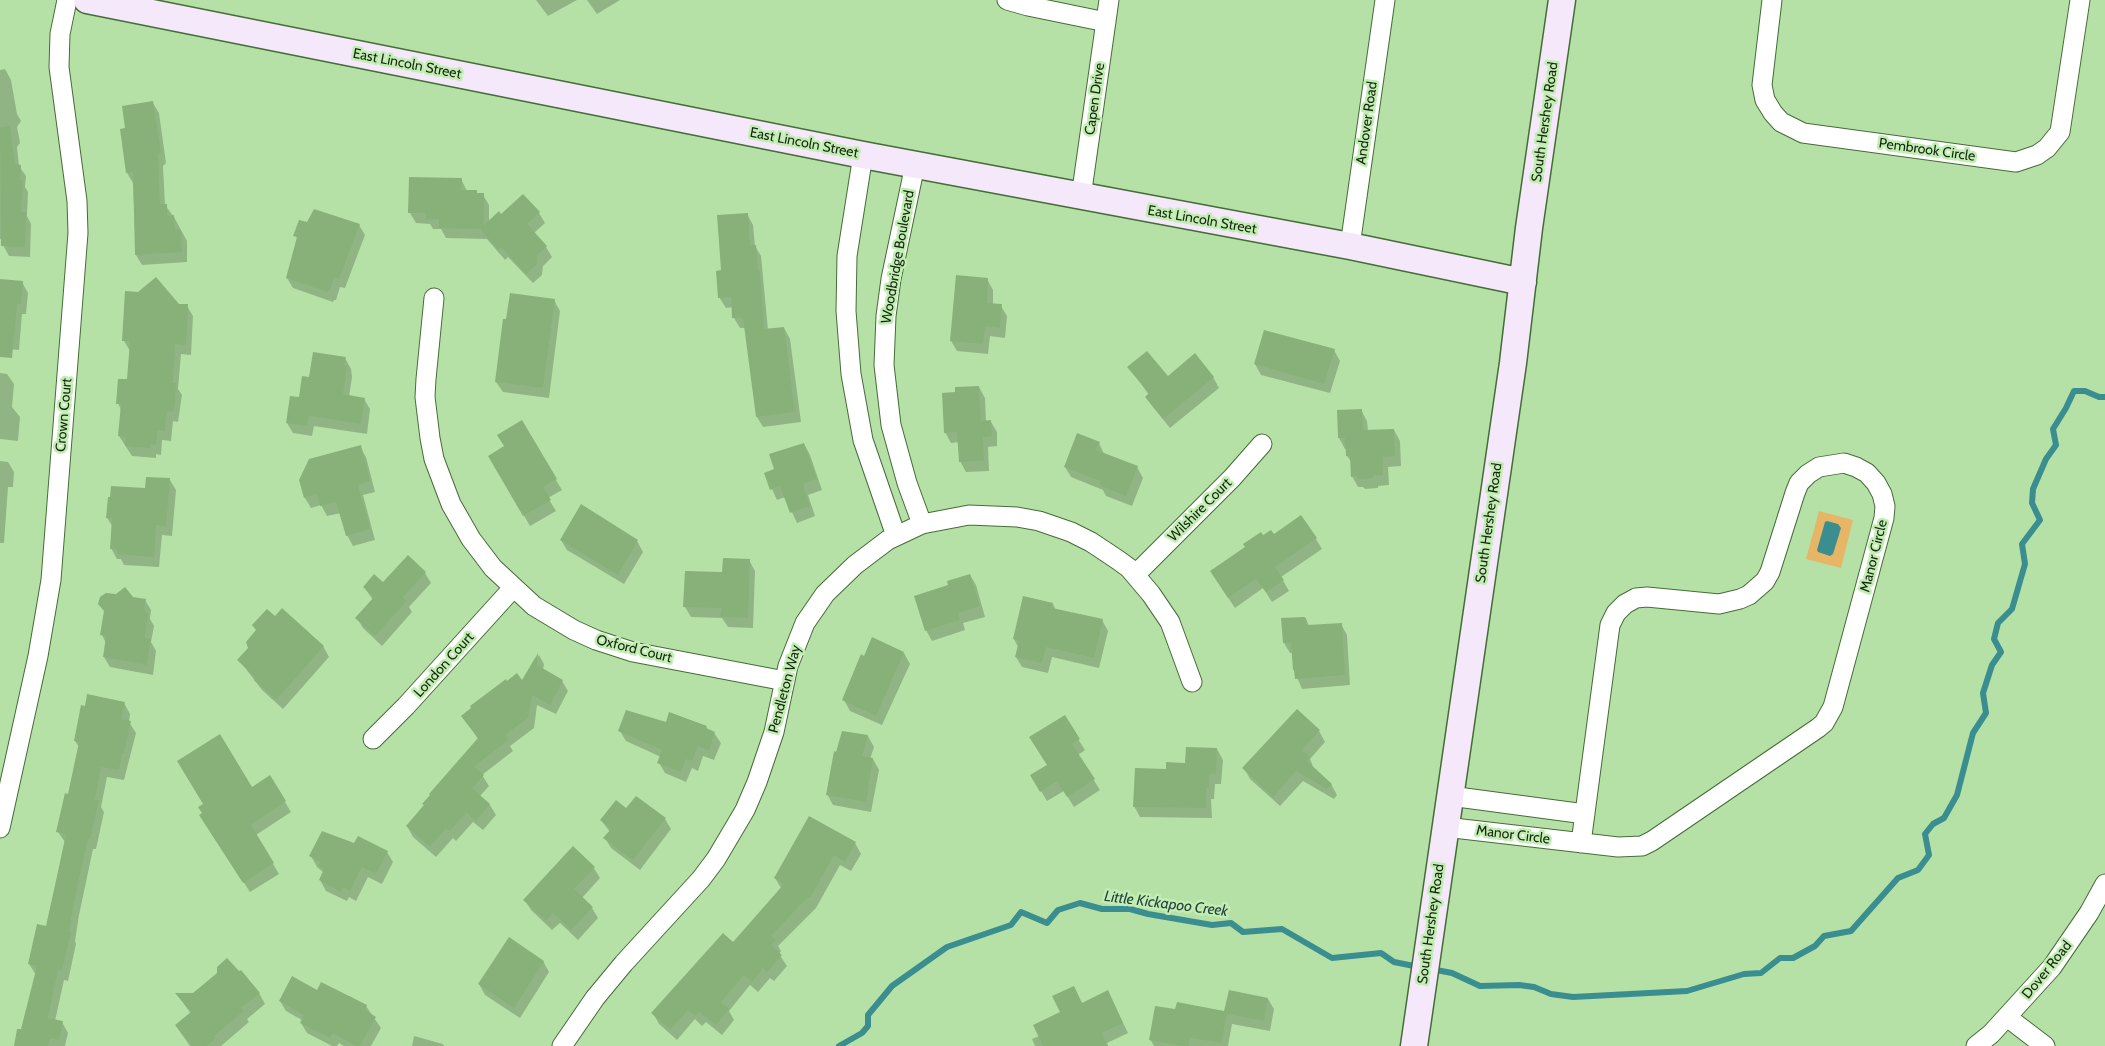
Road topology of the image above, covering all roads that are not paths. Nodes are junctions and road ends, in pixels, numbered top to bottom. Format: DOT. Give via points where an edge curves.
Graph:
graph roads {
  1 [pos="67,0"];
  2 [pos="87,0"];
  3 [pos="1007,0"];
  4 [pos="1109,0"];
  5 [pos="1385,0"];
  6 [pos="1562,0"];
  7 [pos="1772,0"];
  8 [pos="2080,0"];
  9 [pos="1106,22"];
  10 [pos="863,155"];
  11 [pos="915,165"];
  12 [pos="1081,197"];
  13 [pos="1350,246"];
  14 [pos="1523,282"];
  15 [pos="434,298"];
  16 [pos="1262,444"];
  17 [pos="922,524"];
  18 [pos="896,536"];
  19 [pos="1135,575"];
  20 [pos="513,588"];
  21 [pos="785,681"];
  22 [pos="1192,682"];
  23 [pos="373,740"];
  24 [pos="1450,796"];
  25 [pos="1585,814"];
  26 [pos="1446,827"];
  27 [pos="0,828"];
  28 [pos="1581,843"];
  29 [pos="2105,884"];
  30 [pos="2007,1017"];
  31 [pos="562,1046"];
  32 [pos="1414,1046"];
  33 [pos="1976,1046"];
  34 [pos="2045,1046"];
  1 -- 27 [label="street, Crown Court" via="60,34 59,67 77,201 78,233 51,580 38,656"];
  2 -- 10 [label="main road, East Lincoln Street"];
  3 -- 9 [label="street"];
  4 -- 9 [label="street, Capen Drive"];
  5 -- 13 [label="street, Andover Road"];
  6 -- 14 [label="main road, South Hershey Road"];
  7 -- 8 [label="street, Pembrook Circle" via="1762,85 1772,113 1782,122 1803,133 2016,162 2037,155 2060,132"];
  9 -- 12 [label="street, Capen Drive"];
  10 -- 11 [label="main road, East Lincoln Street"];
  10 -- 18 [label="street" via="847,256 846,311 851,374 863,440"];
  11 -- 12 [label="main road, East Lincoln Street"];
  11 -- 17 [label="street, Woodbridge Boulevard" via="891,279 884,365 896,448"];
  12 -- 13 [label="main road, East Lincoln Street"];
  13 -- 14 [label="main road, East Lincoln Street"];
  14 -- 24 [label="main road, South Hershey Road"];
  15 -- 20 [label="street, Oxford Court" via="426,397 434,460 451,504 471,539"];
  16 -- 19 [label="street, Wilshire Court"];
  17 -- 18 [label="street, Pendleton Way"];
  17 -- 19 [label="street, Pendleton Way" via="969,515 1039,521 1091,542"];
  18 -- 21 [label="street, Pendleton Way" via="855,565 825,594 795,644"];
  19 -- 22 [label="street, Pendleton Way" via="1170,622"];
  20 -- 21 [label="street, Oxford Court" via="534,606 596,640 633,652"];
  20 -- 23 [label="street, London Court"];
  21 -- 31 [label="street, Pendleton Way" via="774,732 757,782 732,834 701,879 595,998"];
  24 -- 25 [label="street"];
  24 -- 26 [label="main road, South Hershey Road"];
  25 -- 28 [label="street, Manor Circle"];
  25 -- 28 [label="street, Manor Circle" via="1610,625 1616,613 1636,598 1719,604 1749,595 1770,572 1799,483 1819,467 1844,463 1867,473 1882,494 1884,518 1833,707 1824,723 1652,841 1630,848"];
  26 -- 28 [label="street, Manor Circle"];
  26 -- 32 [label="main road, South Hershey Road"];
  29 -- 30 [label="street, Dover Road" via="2072,941"];
  30 -- 33 [label="street, Dover Road"];
  30 -- 34 [label="street"];
}
